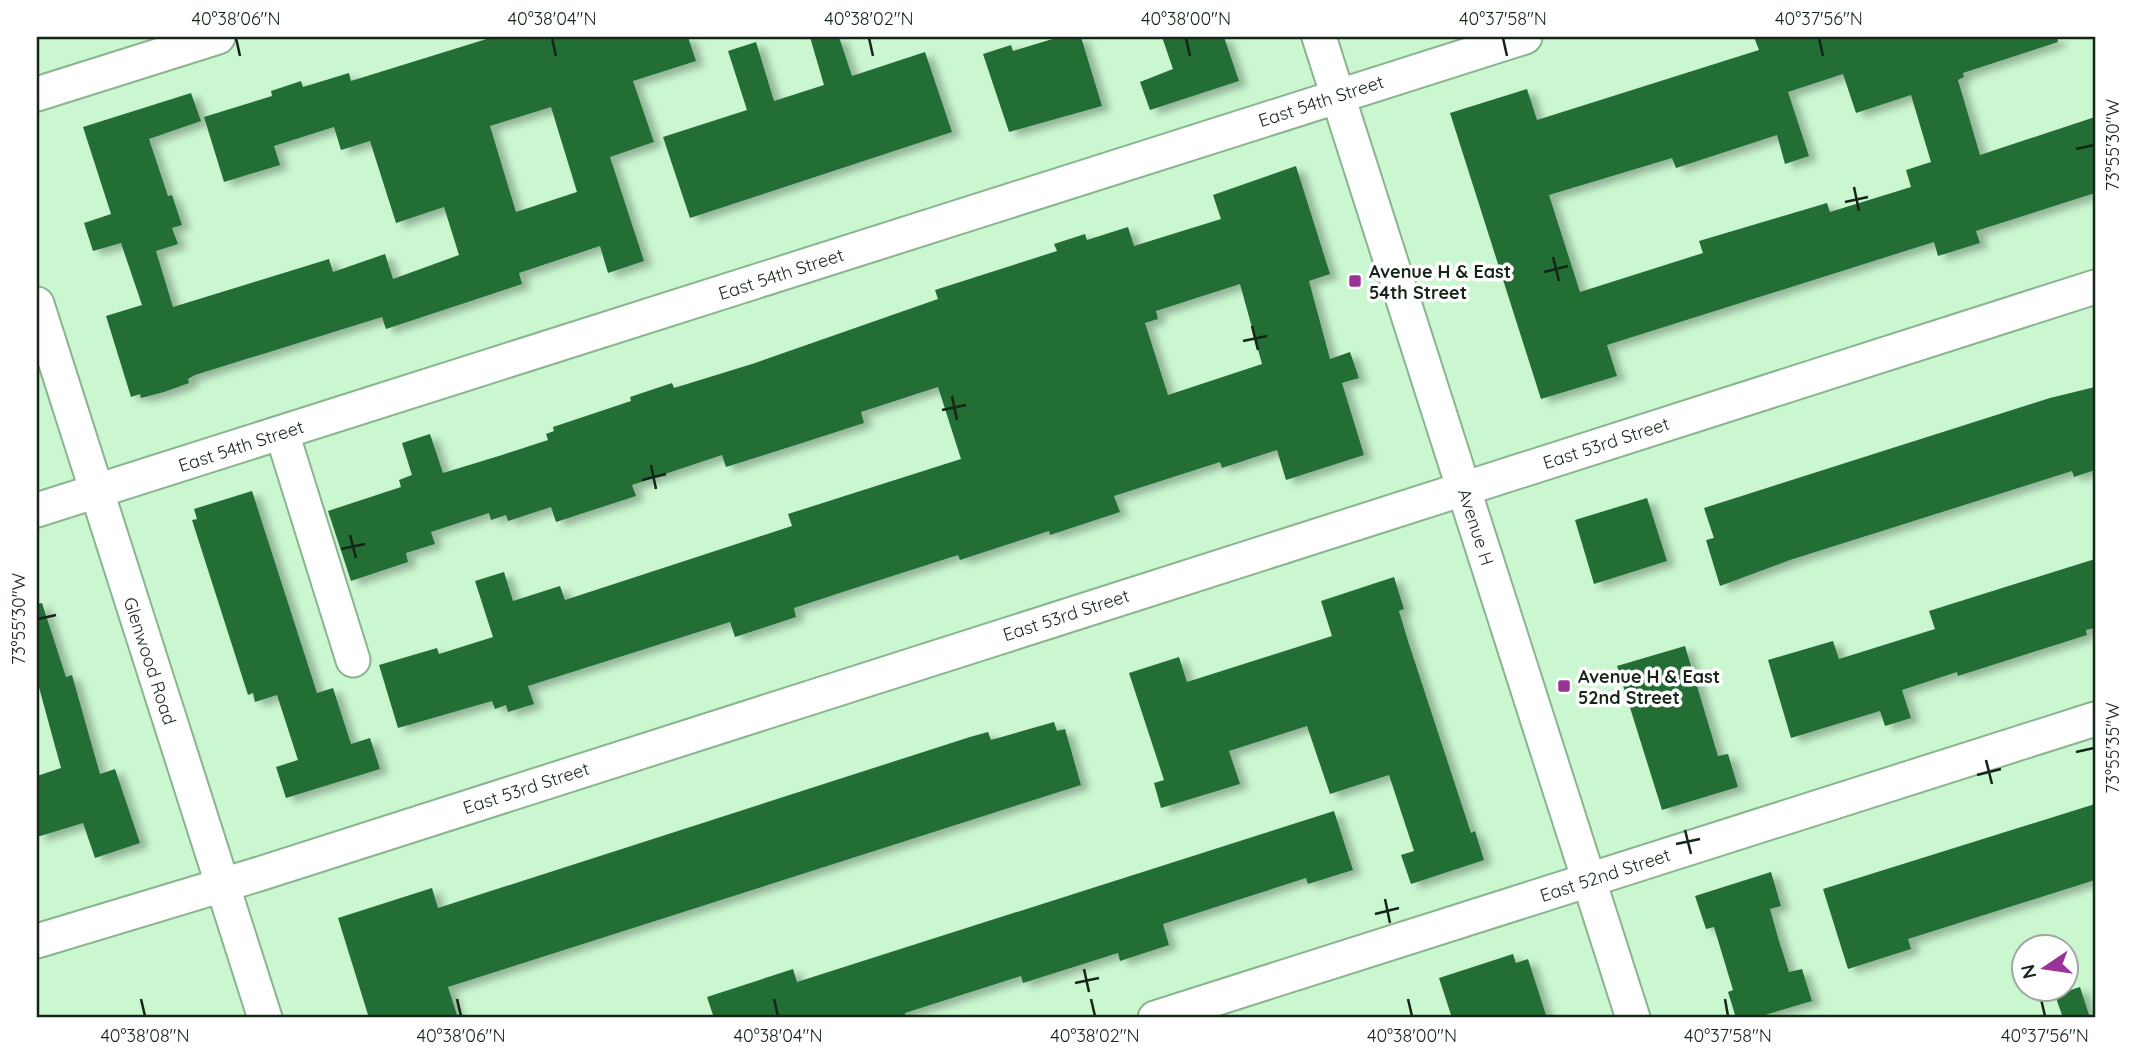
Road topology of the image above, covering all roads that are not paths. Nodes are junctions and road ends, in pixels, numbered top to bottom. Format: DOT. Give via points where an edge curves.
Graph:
graph roads {
  1 [pos="218,37"];
  2 [pos="1319,37"];
  3 [pos="1525,37"];
  4 [pos="147,48"];
  5 [pos="37,94"];
  6 [pos="1338,96"];
  7 [pos="2095,287"];
  8 [pos="37,304"];
  9 [pos="282,433"];
  10 [pos="1464,488"];
  11 [pos="96,492"];
  12 [pos="37,510"];
  13 [pos="353,660"];
  14 [pos="2095,719"];
  15 [pos="1589,880"];
  16 [pos="221,884"];
  17 [pos="37,941"];
  18 [pos="265,1018"];
  19 [pos="1155,1018"];
  20 [pos="1633,1018"];
  1 -- 4 [label="street"];
  2 -- 6 [label="street, Avenue H"];
  3 -- 6 [label="street, East 54th Street"];
  4 -- 5 [label="street"];
  6 -- 9 [label="street, East 54th Street"];
  6 -- 10 [label="street, Avenue H"];
  7 -- 10 [label="street, East 53rd Street"];
  8 -- 11 [label="street, Glenwood Road"];
  9 -- 11 [label="street, East 54th Street"];
  9 -- 13 [label="street"];
  10 -- 15 [label="street, Avenue H"];
  10 -- 16 [label="street, East 53rd Street"];
  11 -- 12 [label="street, East 54th Street"];
  11 -- 16 [label="street, Glenwood Road"];
  14 -- 15 [label="street, East 52nd Street"];
  15 -- 19 [label="street, East 52nd Street"];
  15 -- 20 [label="street, Avenue H"];
  16 -- 17 [label="street, East 53rd Street"];
  16 -- 18 [label="street, Glenwood Road"];
}
